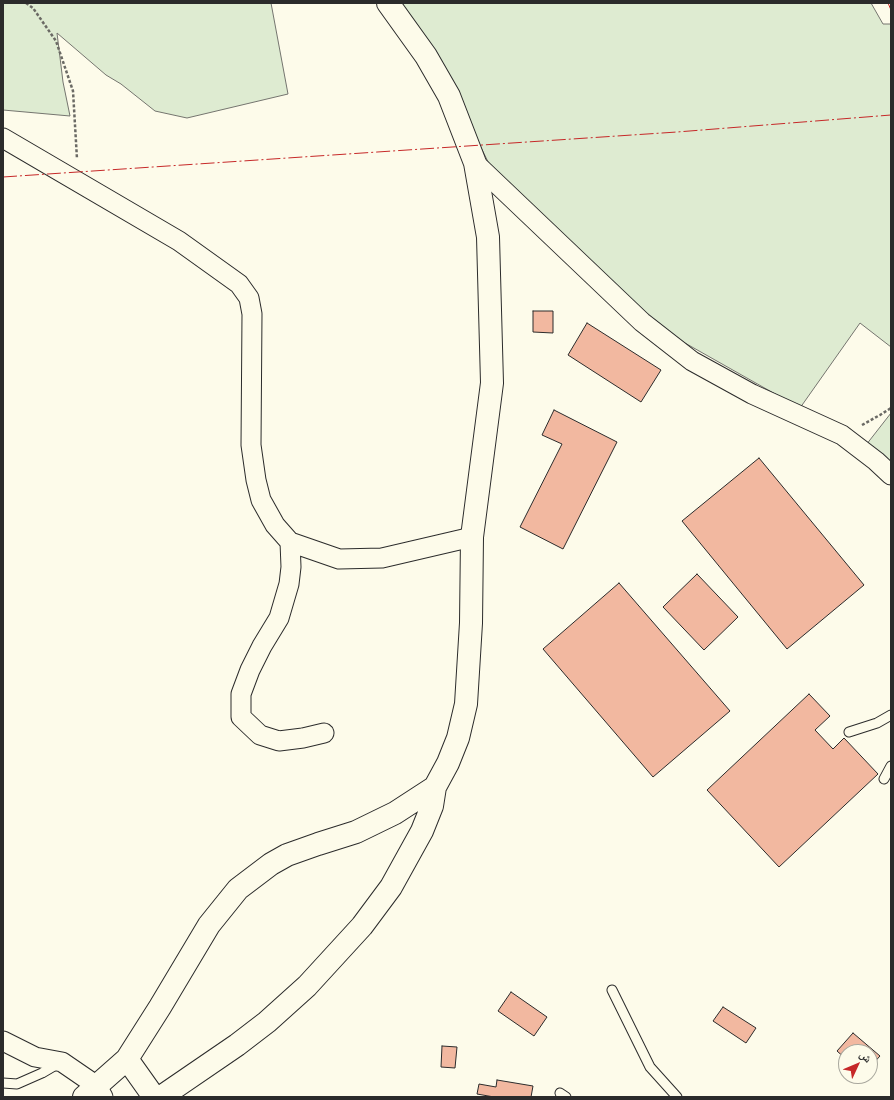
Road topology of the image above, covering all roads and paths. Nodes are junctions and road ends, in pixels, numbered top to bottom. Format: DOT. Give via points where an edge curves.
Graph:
graph roads {
  1 [pos="26,3"];
  2 [pos="388,3"];
  3 [pos="3,138"];
  4 [pos="475,163"];
  5 [pos="78,182"];
  6 [pos="891,408"];
  7 [pos="842,435"];
  8 [pos="891,475"];
  9 [pos="472,537"];
  10 [pos="290,542"];
  11 [pos="891,715"];
  12 [pos="849,732"];
  13 [pos="324,733"];
  14 [pos="891,766"];
  15 [pos="884,779"];
  16 [pos="435,787"];
  17 [pos="612,990"];
  18 [pos="3,1041"];
  19 [pos="127,1059"];
  20 [pos="62,1062"];
  21 [pos="3,1083"];
  22 [pos="95,1093"];
  23 [pos="154,1097"];
  24 [pos="161,1097"];
  25 [pos="676,1097"];
  1 -- 5 [label="path" via="33,8 56,41 73,90"];
  2 -- 4 [label="main road" via="426,56 449,96"];
  3 -- 5 [label="street"];
  4 -- 7 [label="street" via="642,322 692,361 752,394"];
  4 -- 9 [label="main road" via="488,238 492,383"];
  5 -- 10 [label="street" via="179,242 239,284 249,298 252,314 251,445 256,480 261,500 275,525"];
  6 -- 7 [label="path"];
  7 -- 8 [label="street"];
  9 -- 10 [label="street" via="382,558 339,559"];
  9 -- 16 [label="main road" via="471,623 466,704 458,738"];
  10 -- 13 [label="street" via="290,584 279,618 262,646 241,694 241,717 260,735 279,741"];
  11 -- 12 [label="lane" via="877,723"];
  14 -- 15 [label="lane"];
  16 -- 19 [label="main road" via="395,813 356,832 287,855 238,889 209,925"];
  16 -- 24 [label="main road" via="432,806 422,831 391,887 362,926 307,986 267,1022"];
  17 -- 25 [label="lane" via="650,1067"];
  18 -- 20 [label="street" via="35,1057"];
  19 -- 22 [label="main road"];
  19 -- 23 [label="main road"];
  20 -- 21 [label="lane" via="17,1084"];
  20 -- 22 [label="street"];
}
